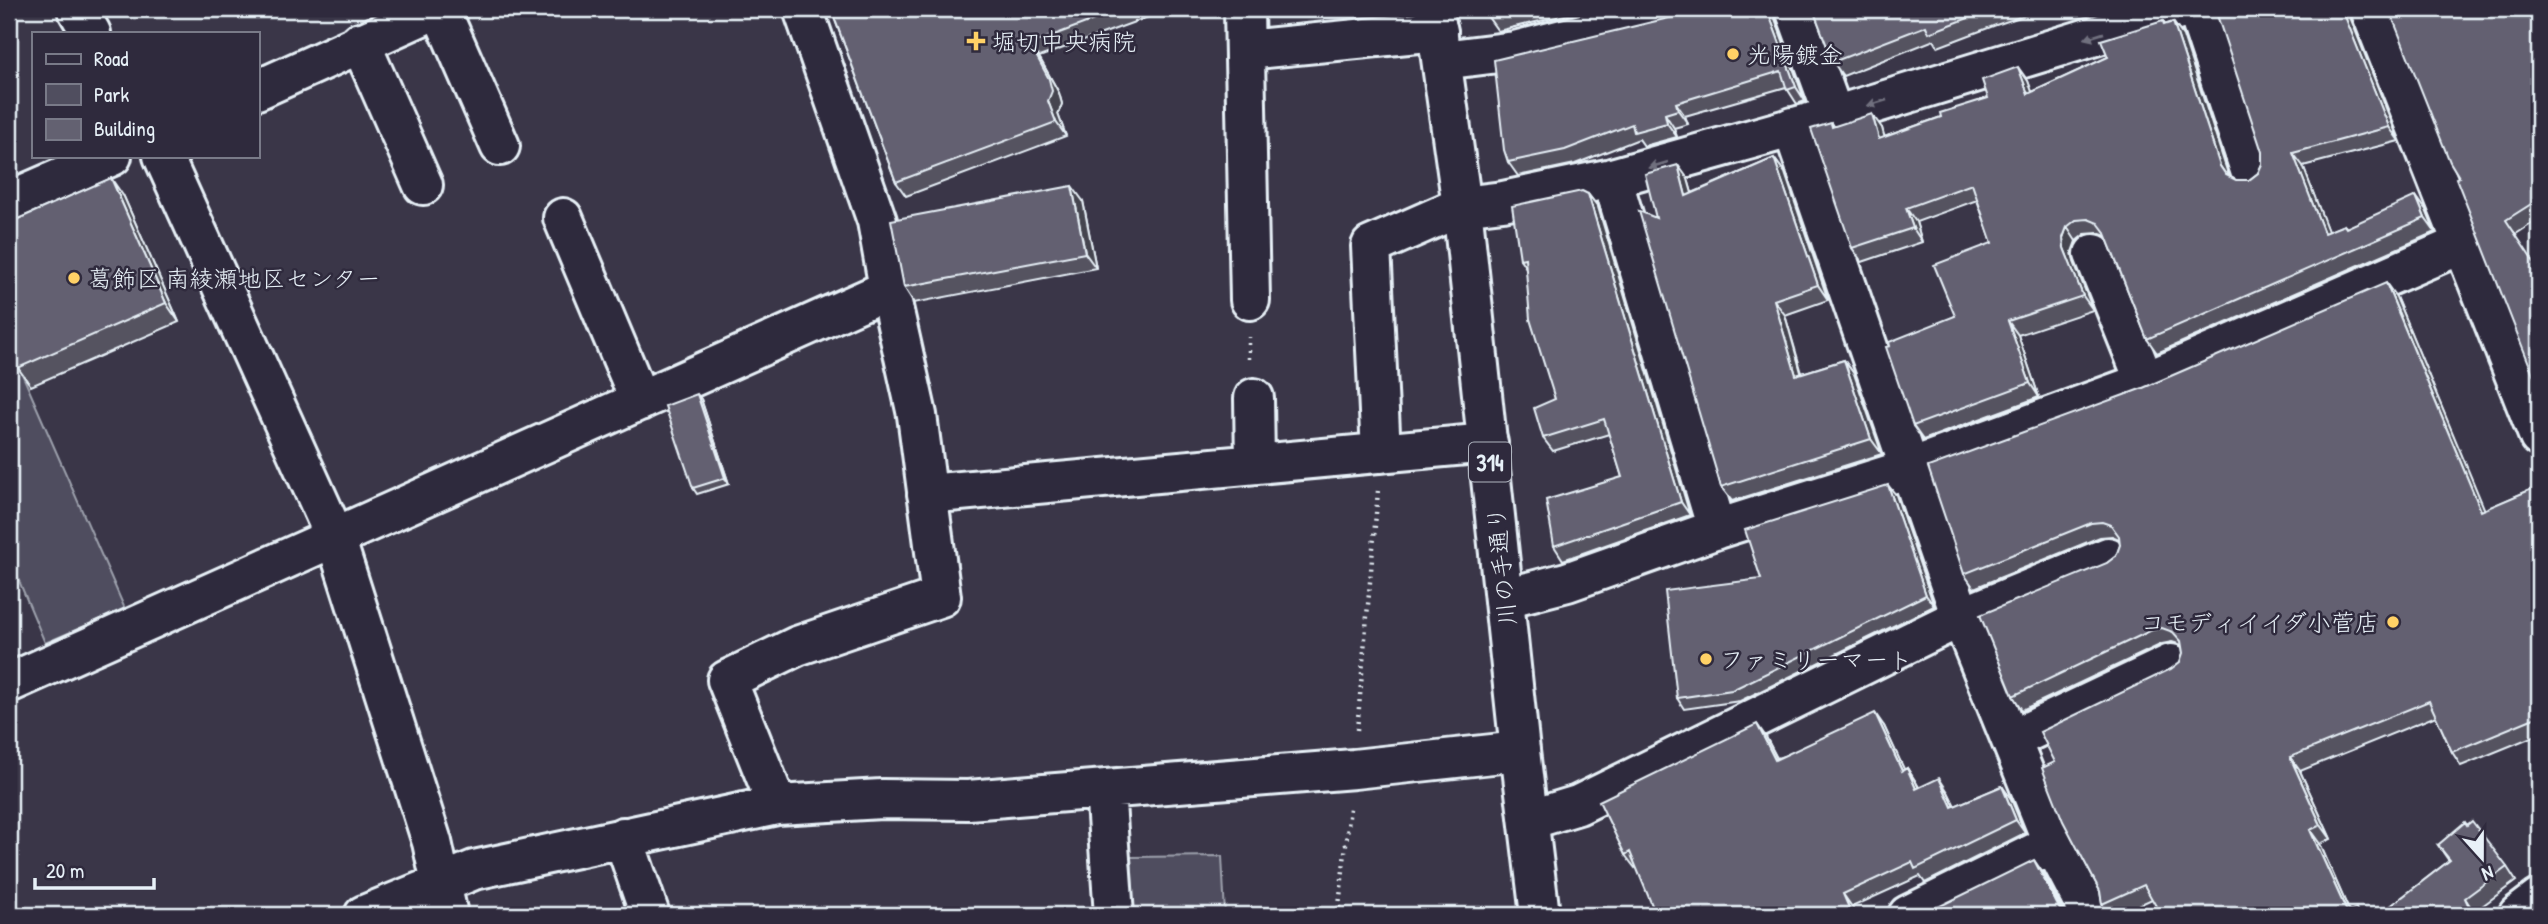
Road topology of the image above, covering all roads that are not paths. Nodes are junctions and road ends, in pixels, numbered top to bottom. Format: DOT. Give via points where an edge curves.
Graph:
graph roads {
  1 [pos="77,9"];
  2 [pos="439,9"];
  3 [pos="803,9"];
  4 [pos="1244,9"];
  5 [pos="1681,9"];
  6 [pos="1795,9"];
  7 [pos="2183,9"];
  8 [pos="2197,9"];
  9 [pos="2370,9"];
  10 [pos="90,32"];
  11 [pos="1438,33"];
  12 [pos="360,42"];
  13 [pos="1250,50"];
  14 [pos="259,89"];
  15 [pos="1834,116"];
  16 [pos="1792,127"];
  17 [pos="500,146"];
  18 [pos="107,158"];
  19 [pos="164,158"];
  20 [pos="2250,173"];
  21 [pos="1612,178"];
  22 [pos="423,185"];
  23 [pos="9,201"];
  24 [pos="1461,205"];
  25 [pos="563,218"];
  26 [pos="2462,244"];
  27 [pos="2094,254"];
  28 [pos="889,289"];
  29 [pos="1250,300"];
  30 [pos="2145,382"];
  31 [pos="1254,398"];
  32 [pos="640,401"];
  33 [pos="2539,437"];
  34 [pos="1488,443"];
  35 [pos="1381,453"];
  36 [pos="1255,464"];
  37 [pos="1910,468"];
  38 [pos="927,494"];
  39 [pos="1717,529"];
  40 [pos="334,537"];
  41 [pos="2108,557"];
  42 [pos="1505,598"];
  43 [pos="1961,617"];
  44 [pos="2171,664"];
  45 [pos="9,682"];
  46 [pos="2011,740"];
  47 [pos="1520,751"];
  48 [pos="1105,789"];
  49 [pos="777,805"];
  50 [pos="1529,820"];
  51 [pos="623,837"];
  52 [pos="2053,844"];
  53 [pos="444,899"];
  54 [pos="2539,899"];
  55 [pos="364,915"];
  56 [pos="650,915"];
  57 [pos="1114,915"];
  58 [pos="1540,915"];
  59 [pos="1908,915"];
  60 [pos="2090,915"];
  61 [pos="2518,915"];
  1 -- 10 [label="street"];
  2 -- 12 [label="street"];
  2 -- 17 [label="street"];
  3 -- 28 [label="street" via="877,221"];
  4 -- 13 [label="street"];
  5 -- 11 [label="street" via="1515,51"];
  6 -- 15 [label="street"];
  7 -- 15 [label="street, one-way"];
  8 -- 20 [label="street"];
  9 -- 26 [label="street"];
  11 -- 13 [label="street"];
  11 -- 24 [label="street, 川の手通り / 314"];
  12 -- 14 [label="street"];
  12 -- 22 [label="street"];
  13 -- 29 [label="street"];
  15 -- 16 [label="street"];
  16 -- 21 [label="street, one-way"];
  16 -- 37 [label="street"];
  18 -- 23 [label="street"];
  19 -- 40 [label="street"];
  21 -- 24 [label="street"];
  21 -- 39 [label="street"];
  24 -- 34 [label="street, 川の手通り / 314"];
  24 -- 35 [label="street" via="1371,246"];
  25 -- 32 [label="street"];
  26 -- 30 [label="street"];
  26 -- 33 [label="street"];
  27 -- 30 [label="street"];
  28 -- 32 [label="street"];
  28 -- 38 [label="street" via="917,415"];
  30 -- 37 [label="street"];
  31 -- 36 [label="street"];
  32 -- 40 [label="street"];
  34 -- 35 [label="street"];
  34 -- 42 [label="street, 川の手通り / 314"];
  35 -- 36 [label="street"];
  36 -- 38 [label="street"];
  37 -- 39 [label="street"];
  37 -- 43 [label="street"];
  38 -- 49 [label="street" via="941,597 797,646 727,680"];
  39 -- 42 [label="street" via="1567,582"];
  40 -- 45 [label="street"];
  40 -- 53 [label="street" via="432,842"];
  41 -- 43 [label="street"];
  42 -- 47 [label="street, 川の手通り / 314"];
  43 -- 46 [label="street"];
  43 -- 50 [label="street" via="1578,805"];
  44 -- 46 [label="street"];
  46 -- 52 [label="street"];
  47 -- 48 [label="street"];
  47 -- 50 [label="street, 川の手通り / 314"];
  48 -- 49 [label="street" via="968,800"];
  48 -- 57 [label="street"];
  49 -- 51 [label="street"];
  50 -- 58 [label="street, 川の手通り / 314"];
  51 -- 53 [label="street" via="474,870"];
  51 -- 56 [label="street"];
  52 -- 59 [label="street"];
  52 -- 60 [label="street"];
  53 -- 55 [label="street"];
  54 -- 61 [label="street"];
}
